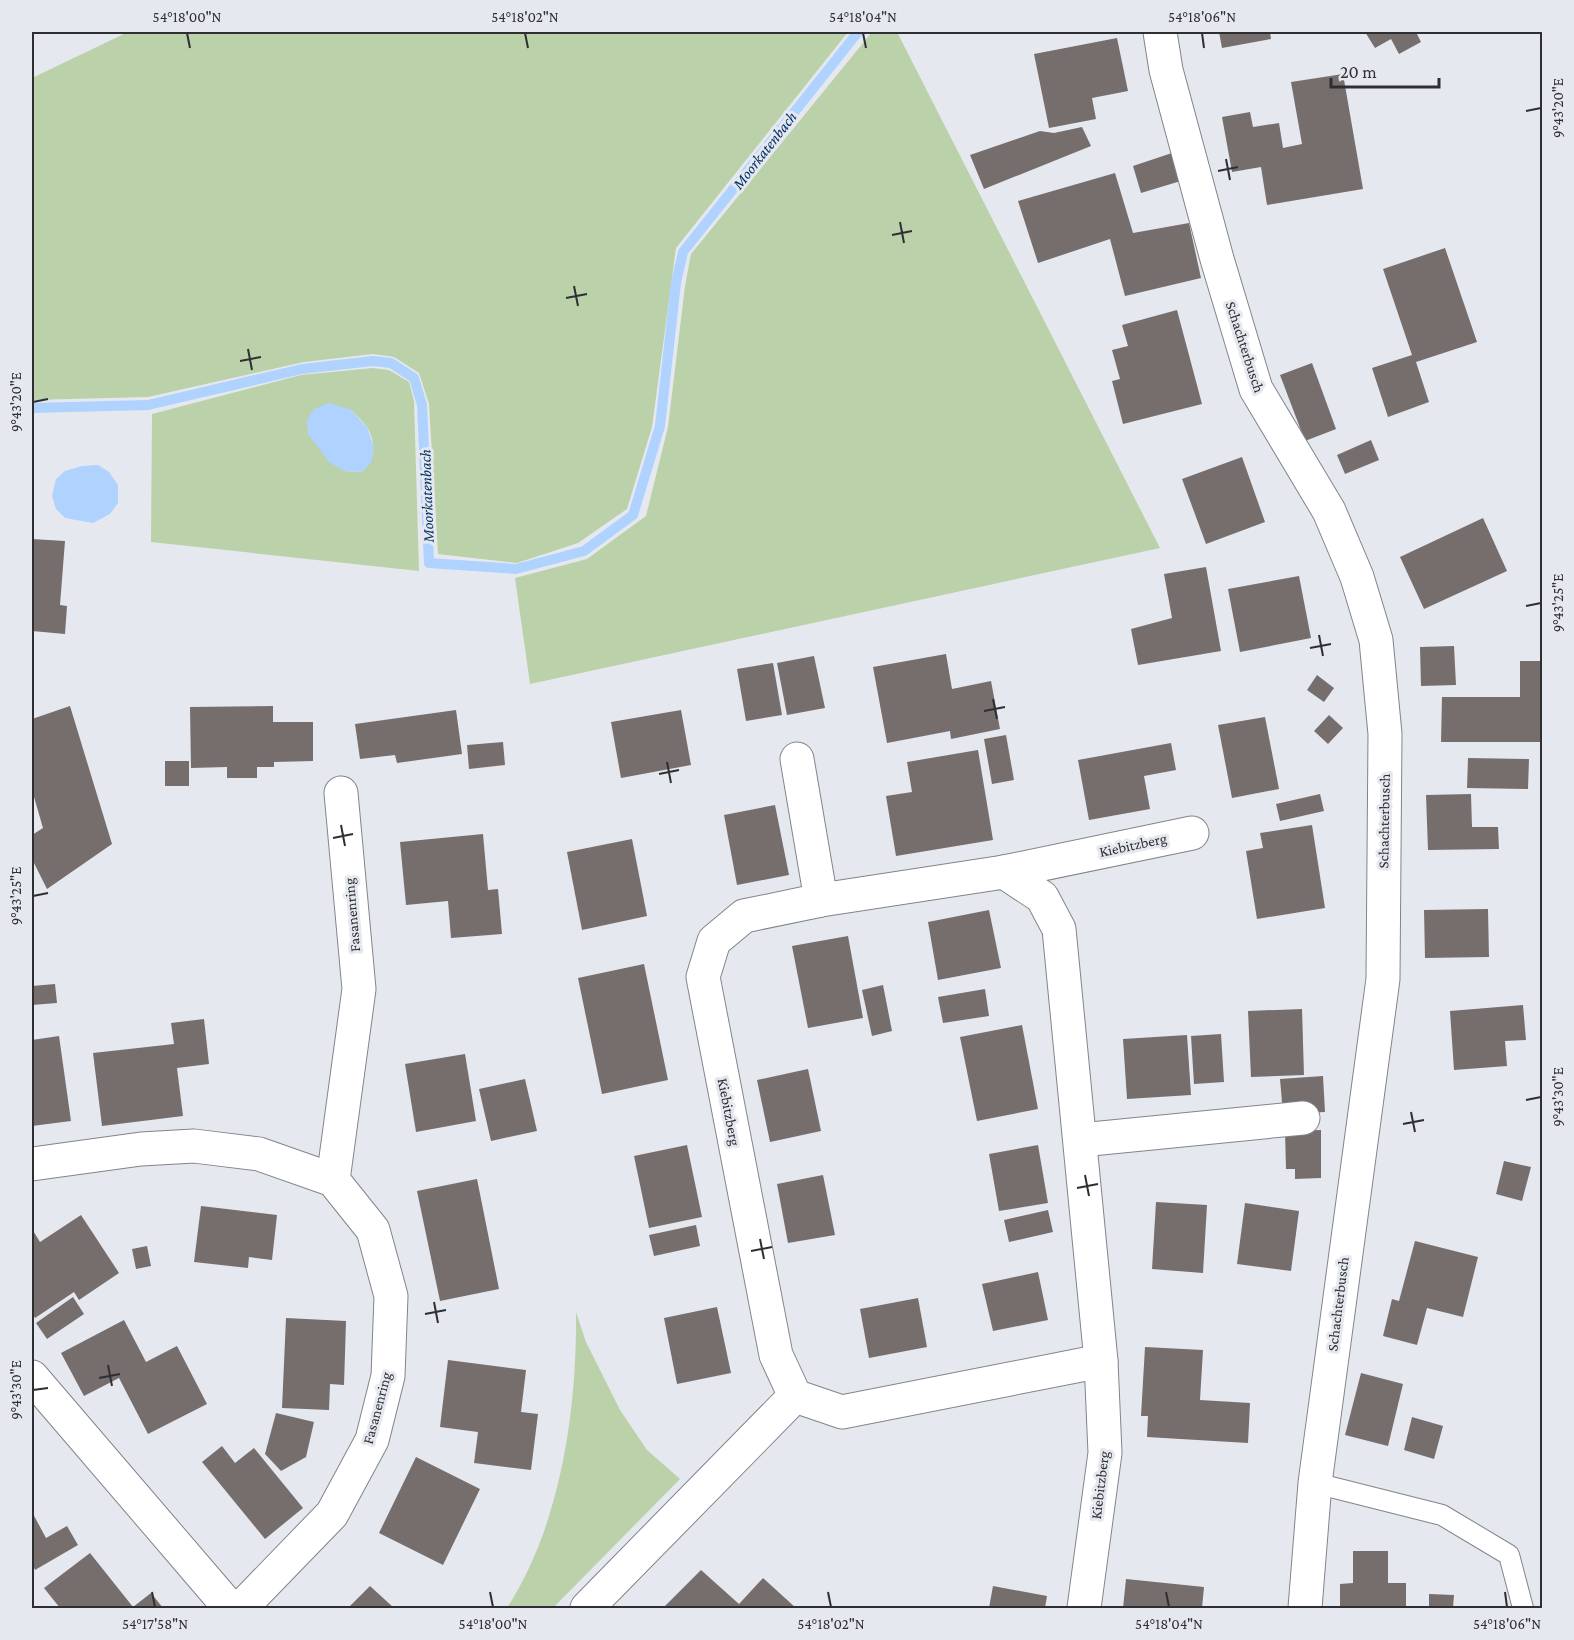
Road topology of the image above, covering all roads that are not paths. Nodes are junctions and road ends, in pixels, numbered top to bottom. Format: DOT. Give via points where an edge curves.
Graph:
graph roads {
  1 [pos="1160,32"];
  2 [pos="797,759"];
  3 [pos="341,793"];
  4 [pos="1192,833"];
  5 [pos="1004,872"];
  6 [pos="821,900"];
  7 [pos="1302,1118"];
  8 [pos="1081,1140"];
  9 [pos="32,1164"];
  10 [pos="333,1179"];
  11 [pos="1101,1361"];
  12 [pos="32,1377"];
  13 [pos="795,1396"];
  14 [pos="1315,1483"];
  15 [pos="230,1608"];
  16 [pos="241,1608"];
  17 [pos="587,1608"];
  18 [pos="1084,1608"];
  19 [pos="1305,1608"];
  20 [pos="1523,1608"];
  1 -- 14 [label="street, Schachterbusch" via="1166,70 1256,390 1329,511 1357,577 1376,640 1385,734 1383,979"];
  2 -- 6 [label="street"];
  3 -- 10 [label="street, Fasanenring" via="359,989"];
  4 -- 5 [label="street, Kiebitzberg"];
  5 -- 6 [label="street, Kiebitzberg"];
  5 -- 8 [label="street, Kiebitzberg" via="1042,897 1059,929"];
  6 -- 13 [label="street, Kiebitzberg" via="744,916 714,941 703,977 776,1355"];
  7 -- 8 [label="street"];
  8 -- 11 [label="street, Kiebitzberg"];
  9 -- 10 [label="street" via="194,1146 260,1154"];
  10 -- 16 [label="street, Fasanenring" via="373,1230 391,1296 388,1376 372,1440 332,1514"];
  11 -- 13 [label="street" via="842,1412"];
  11 -- 18 [label="street, Kiebitzberg" via="1105,1454"];
  12 -- 15 [label="street"];
  13 -- 17 [label="street"];
  14 -- 19 [label="street, Schachterbusch"];
  14 -- 20 [label="lane" via="1442,1515 1509,1555"];
}
